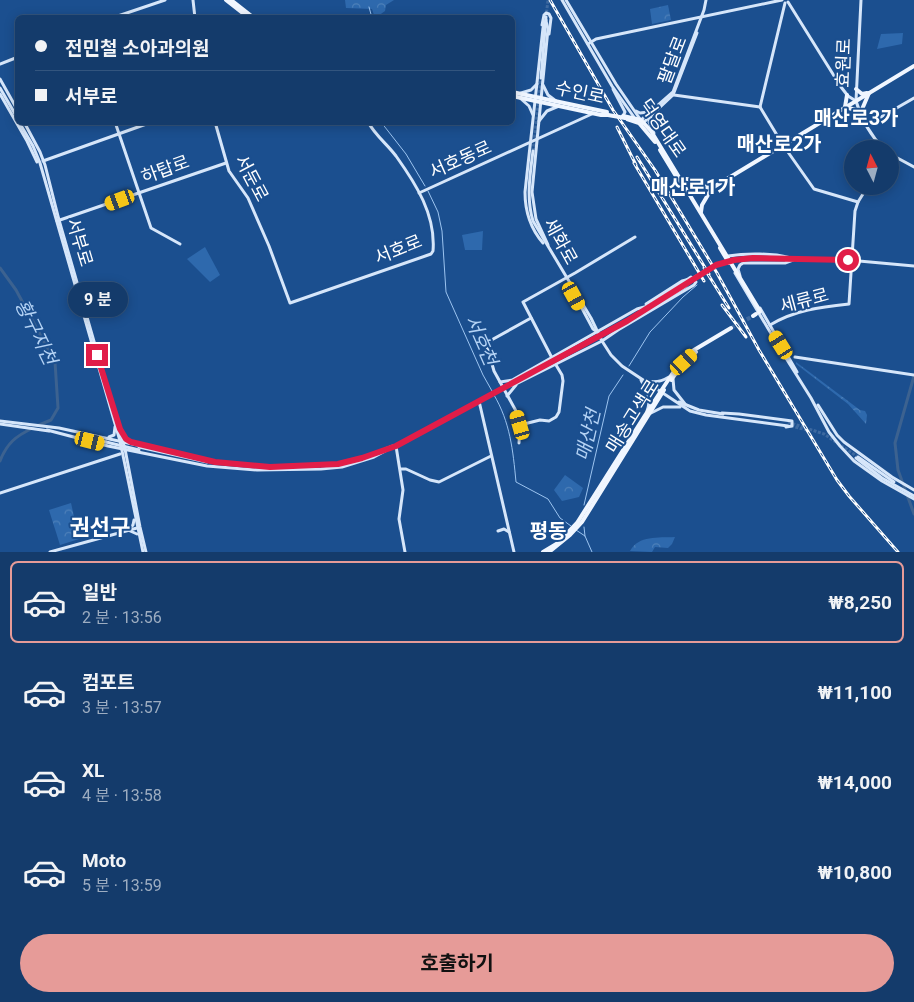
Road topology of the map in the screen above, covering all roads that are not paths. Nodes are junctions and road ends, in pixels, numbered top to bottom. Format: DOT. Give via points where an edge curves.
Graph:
graph roads {
  1 [pos="165,0"];
  2 [pos="193,0"];
  3 [pos="226,0"];
  4 [pos="231,0"];
  5 [pos="562,0"];
  6 [pos="566,0"];
  7 [pos="705,0"];
  8 [pos="861,0"];
  9 [pos="786,1"];
  10 [pos="121,15"];
  11 [pos="196,15"];
  12 [pos="244,15"];
  13 [pos="250,15"];
  14 [pos="702,17"];
  15 [pos="546,19"];
  16 [pos="700,22"];
  17 [pos="590,43"];
  18 [pos="15,59"];
  19 [pos="0,64"];
  20 [pos="914,66"];
  21 [pos="541,78"];
  22 [pos="0,79"];
  23 [pos="537,83"];
  24 [pos="543,84"];
  25 [pos="612,86"];
  26 [pos="0,87"];
  27 [pos="856,89"];
  28 [pos="542,90"];
  29 [pos="869,93"];
  30 [pos="0,94"];
  31 [pos="515,94"];
  32 [pos="674,95"];
  33 [pos="847,95"];
  34 [pos="914,98"];
  35 [pos="535,99"];
  36 [pos="541,100"];
  37 [pos="856,101"];
  38 [pos="559,104"];
  39 [pos="15,106"];
  40 [pos="760,107"];
  41 [pos="845,107"];
  42 [pos="633,110"];
  43 [pos="15,112"];
  44 [pos="594,113"];
  45 [pos="606,113"];
  46 [pos="652,114"];
  47 [pos="860,114"];
  48 [pos="624,117"];
  49 [pos="15,120"];
  50 [pos="533,121"];
  51 [pos="640,121"];
  52 [pos="538,122"];
  53 [pos="18,125"];
  54 [pos="24,125"];
  55 [pos="24,125"];
  56 [pos="116,125"];
  57 [pos="144,125"];
  58 [pos="216,125"];
  59 [pos="370,125"];
  60 [pos="867,125"];
  61 [pos="119,134"];
  62 [pos="536,140"];
  63 [pos="877,140"];
  64 [pos="532,142"];
  65 [pos="658,142"];
  66 [pos="783,145"];
  67 [pos="533,151"];
  68 [pos="899,159"];
  69 [pos="43,161"];
  70 [pos="226,163"];
  71 [pos="914,167"];
  72 [pos="44,172"];
  73 [pos="680,181"];
  74 [pos="701,184"];
  75 [pos="712,188"];
  76 [pos="421,192"];
  77 [pos="139,193"];
  78 [pos="862,195"];
  79 [pos="704,201"];
  80 [pos="858,202"];
  81 [pos="696,207"];
  82 [pos="702,214"];
  83 [pos="57,220"];
  84 [pos="635,237"];
  85 [pos="180,244"];
  86 [pos="550,251"];
  87 [pos="741,255"];
  88 [pos="728,256"];
  89 [pos="794,259"];
  90 [pos="852,260"];
  91 [pos="744,263"];
  92 [pos="914,266"];
  93 [pos="736,273"];
  94 [pos="740,276"];
  95 [pos="566,278"];
  96 [pos="693,278"];
  97 [pos="290,302"];
  98 [pos="638,309"];
  99 [pos="759,315"];
  100 [pos="531,318"];
  101 [pos="769,327"];
  102 [pos="605,329"];
  103 [pos="731,329"];
  104 [pos="595,330"];
  105 [pos="618,330"];
  106 [pos="602,341"];
  107 [pos="786,352"];
  108 [pos="795,357"];
  109 [pos="552,358"];
  110 [pos="824,361"];
  111 [pos="556,364"];
  112 [pos="794,369"];
  113 [pos="673,375"];
  114 [pos="912,375"];
  115 [pos="641,379"];
  116 [pos="500,382"];
  117 [pos="515,382"];
  118 [pos="662,392"];
  119 [pos="507,396"];
  120 [pos="479,401"];
  121 [pos="684,406"];
  122 [pos="722,413"];
  123 [pos="648,414"];
  124 [pos="741,419"];
  125 [pos="0,422"];
  126 [pos="520,425"];
  127 [pos="116,426"];
  128 [pos="120,429"];
  129 [pos="121,441"];
  130 [pos="107,442"];
  131 [pos="844,442"];
  132 [pos="520,443"];
  133 [pos="396,446"];
  134 [pos="840,446"];
  135 [pos="123,449"];
  136 [pos="139,449"];
  137 [pos="857,450"];
  138 [pos="120,454"];
  139 [pos="491,456"];
  140 [pos="849,457"];
  141 [pos="857,458"];
  142 [pos="126,464"];
  143 [pos="401,469"];
  144 [pos="898,486"];
  145 [pos="0,493"];
  146 [pos="912,493"];
  147 [pos="134,515"];
  148 [pos="507,519"];
  149 [pos="138,527"];
  150 [pos="128,530"];
  151 [pos="498,531"];
  152 [pos="510,533"];
  153 [pos="569,534"];
  154 [pos="139,537"];
  155 [pos="516,551"];
  156 [pos="50,552"];
  157 [pos="144,552"];
  158 [pos="405,552"];
  159 [pos="543,552"];
  160 [pos="549,552"];
  1 -- 10 [label="main road"];
  2 -- 11 [label="main road"];
  3 -- 12 [label="main road"];
  4 -- 13 [label="main road"];
  5 -- 17 [label="main road, 덕영대로"];
  6 -- 17 [label="main road, 덕영대로"];
  7 -- 14 [label="main road, 팔달로"];
  8 -- 27 [label="main road, 효원로"];
  9 -- 14 [label="main road"];
  9 -- 33 [label="main road"];
  9 -- 40 [label="main road"];
  14 -- 16 [label="main road, 팔달로"];
  14 -- 17 [label="main road" via="596,39"];
  15 -- 21 [label="main road"];
  15 -- 23 [label="main road"];
  15 -- 24 [label="main road"];
  16 -- 32 [label="main road, 팔달로"];
  16 -- 46 [label="main road, 팔달로" via="672,92"];
  17 -- 25 [label="main road, 덕영대로"];
  17 -- 42 [label="main road, 덕영대로"];
  18 -- 19 [label="main road"];
  20 -- 29 [label="main road"];
  22 -- 39 [label="main road"];
  23 -- 24 [label="main road" via="543,17 548,14 550,29"];
  23 -- 28 [label="main road" via="538,90"];
  23 -- 31 [label="main road" via="527,92"];
  23 -- 35 [label="main road"];
  24 -- 28 [label="main road"];
  24 -- 38 [label="main road" via="548,95"];
  25 -- 48 [label="main road" via="625,112"];
  25 -- 51 [label="main road, 덕영대로"];
  26 -- 43 [label="main road"];
  27 -- 29 [label="main road" via="862,94"];
  27 -- 37 [label="main road, 효원로"];
  28 -- 36 [label="main road"];
  29 -- 37 [label="main road"];
  29 -- 47 [label="main road"];
  30 -- 49 [label="main road, 서부로"];
  31 -- 35 [label="main road, 수인로"];
  31 -- 50 [label="main road" via="529,106"];
  32 -- 40 [label="main road"];
  32 -- 46 [label="main road, 팔달로"];
  33 -- 37 [label="main road"];
  33 -- 41 [label="main road"];
  34 -- 60 [label="main road"];
  35 -- 36 [label="main road, 수인로"];
  35 -- 50 [label="main road"];
  36 -- 38 [label="main road, 수인로"];
  36 -- 52 [label="main road"];
  37 -- 41 [label="main road"];
  37 -- 47 [label="main road, 효원로"];
  38 -- 44 [label="main road, 수인로"];
  38 -- 45 [label="main road, 수인로"];
  38 -- 52 [label="main road"];
  40 -- 66 [label="main road"];
  41 -- 47 [label="main road"];
  41 -- 66 [label="main road"];
  42 -- 46 [label="main road"];
  42 -- 51 [label="main road, 덕영대로"];
  44 -- 45 [label="main road, 수인로"];
  44 -- 45 [label="main road, 서호동로"];
  44 -- 62 [label="main road, 서호동로"];
  45 -- 48 [label="main road, 수인로, bridge"];
  46 -- 51 [label="main road, 팔달로"];
  46 -- 65 [label="main road" via="649,122"];
  47 -- 60 [label="main road, 효원로"];
  48 -- 51 [label="main road, 수인로"];
  50 -- 64 [label="main road"];
  51 -- 65 [label="main road, 덕영대로"];
  51 -- 73 [label="main road, 덕영대로"];
  52 -- 62 [label="main road"];
  53 -- 72 [label="main road, 서부로"];
  54 -- 72 [label="main road, 서부로" via="39,153"];
  55 -- 69 [label="main road, 서부로"];
  56 -- 61 [label="main road"];
  57 -- 61 [label="main road"];
  58 -- 70 [label="main road, 서둔로"];
  59 -- 76 [label="main road, 서호로"];
  60 -- 63 [label="main road, 효원로"];
  61 -- 69 [label="main road"];
  61 -- 77 [label="main road"];
  62 -- 64 [label="main road, 서호동로"];
  62 -- 86 [label="main road" via="533,207"];
  64 -- 76 [label="main road, 서호동로"];
  64 -- 86 [label="main road" via="525,192 526,210 530,223"];
  65 -- 73 [label="main road, 덕영대로"];
  66 -- 75 [label="main road"];
  66 -- 80 [label="main road" via="814,189"];
  67 -- 86 [label="main road, 세화로" via="528,192 530,210"];
  68 -- 71 [label="main road"];
  69 -- 72 [label="main road, 서부로"];
  70 -- 77 [label="main road, 하탑로"];
  70 -- 97 [label="main road, 서둔로" via="248,198"];
  72 -- 83 [label="main road, 서부로"];
  73 -- 74 [label="main road" via="692,180"];
  73 -- 81 [label="main road, 덕영대로"];
  74 -- 75 [label="main road"];
  74 -- 79 [label="main road" via="705,192"];
  75 -- 79 [label="main road"];
  76 -- 97 [label="main road, 서호로" via="432,223 434,251 431,254"];
  77 -- 83 [label="main road, 하탑로"];
  77 -- 85 [label="main road" via="151,228"];
  78 -- 80 [label="main road, 세류로"];
  79 -- 81 [label="main road"];
  79 -- 82 [label="main road" via="700,210"];
  80 -- 90 [label="main road, 세류로"];
  81 -- 82 [label="main road, 덕영대로"];
  81 -- 93 [label="main road, 덕영대로"];
  82 -- 88 [label="main road, 덕영대로"];
  83 -- 127 [label="main road, 서부로"];
  83 -- 128 [label="main road, 서부로"];
  84 -- 95 [label="main road"];
  86 -- 95 [label="main road, 세화로"];
  87 -- 88 [label="main road"];
  87 -- 89 [label="main road"];
  87 -- 91 [label="main road"];
  88 -- 93 [label="main road, 덕영대로"];
  89 -- 90 [label="main road"];
  89 -- 91 [label="main road" via="785,263"];
  89 -- 96 [label="main road, bridge" via="734,260 716,265"];
  90 -- 92 [label="main road"];
  90 -- 101 [label="main road, 세류로" via="849,304 794,313"];
  91 -- 94 [label="main road" via="738,267"];
  93 -- 94 [label="main road, 덕영대로"];
  93 -- 99 [label="main road, 덕영대로"];
  93 -- 99 [label="main road, 덕영대로"];
  94 -- 99 [label="main road, 덕영대로"];
  95 -- 100 [label="main road" via="523,302"];
  95 -- 104 [label="main road, 세화로"];
  96 -- 98 [label="main road, bridge" via="682,281"];
  96 -- 105 [label="main road, bridge" via="686,287"];
  96 -- 117 [label="main road, bridge" via="627,321"];
  98 -- 102 [label="main road"];
  98 -- 105 [label="main road" via="648,306 692,277 696,282"];
  99 -- 101 [label="main road, 덕영대로"];
  100 -- 109 [label="main road"];
  100 -- 116 [label="main road" via="486,343"];
  101 -- 107 [label="main road, 덕영대로"];
  101 -- 112 [label="main road, 덕영대로"];
  102 -- 104 [label="main road"];
  102 -- 104 [label="main road"];
  103 -- 113 [label="main road, 매송고색로" via="694,350"];
  104 -- 106 [label="main road, 세화로"];
  104 -- 109 [label="main road" via="591,337"];
  105 -- 106 [label="main road"];
  106 -- 111 [label="main road"];
  106 -- 115 [label="main road, 세화로" via="622,366"];
  107 -- 110 [label="main road"];
  107 -- 112 [label="main road, 덕영대로"];
  108 -- 110 [label="main road"];
  109 -- 117 [label="main road"];
  110 -- 114 [label="main road"];
  111 -- 117 [label="main road"];
  111 -- 126 [label="main road" via="563,381 559,412 549,421"];
  112 -- 131 [label="main road, 덕영대로"];
  112 -- 134 [label="main road, 덕영대로" via="828,432"];
  113 -- 115 [label="main road" via="660,382"];
  113 -- 118 [label="main road, 매송고색로"];
  113 -- 121 [label="main road" via="674,390"];
  115 -- 118 [label="main road, 세화로"];
  115 -- 123 [label="main road" via="649,395"];
  116 -- 117 [label="main road"];
  116 -- 119 [label="main road"];
  117 -- 119 [label="main road"];
  117 -- 120 [label="main road, bridge"];
  118 -- 121 [label="main road, 세화로"];
  118 -- 123 [label="main road, 매송고색로"];
  119 -- 126 [label="main road"];
  120 -- 133 [label="main road"];
  120 -- 139 [label="main road"];
  121 -- 122 [label="main road, 세화로"];
  121 -- 123 [label="main road" via="663,407"];
  121 -- 124 [label="main road, 세화로" via="706,415"];
  122 -- 124 [label="main road, 세화로" via="788,424"];
  122 -- 124 [label="main road" via="789,420 793,424 787,428"];
  123 -- 153 [label="main road, 매송고색로"];
  125 -- 130 [label="main road"];
  125 -- 130 [label="main road" via="54,428"];
  126 -- 132 [label="main road"];
  127 -- 129 [label="main road, 서부로"];
  127 -- 130 [label="main road"];
  128 -- 129 [label="main road, 서부로"];
  128 -- 136 [label="main road" via="126,439"];
  129 -- 130 [label="main road"];
  129 -- 135 [label="main road, 서부로"];
  129 -- 136 [label="main road"];
  130 -- 135 [label="main road"];
  130 -- 136 [label="main road, bridge"];
  130 -- 138 [label="main road"];
  131 -- 134 [label="main road" via="846,448"];
  131 -- 137 [label="main road, 덕영대로"];
  133 -- 136 [label="main road" via="343,463 264,467 214,464"];
  133 -- 143 [label="main road"];
  134 -- 140 [label="main road, 덕영대로"];
  135 -- 136 [label="main road"];
  135 -- 142 [label="main road, 서부로"];
  136 -- 142 [label="main road" via="131,454"];
  137 -- 140 [label="main road" via="850,450"];
  137 -- 144 [label="main road, 덕영대로"];
  138 -- 142 [label="main road"];
  138 -- 145 [label="main road"];
  139 -- 143 [label="main road" via="440,482"];
  139 -- 148 [label="main road"];
  140 -- 144 [label="main road, 덕영대로"];
  141 -- 144 [label="main road"];
  142 -- 147 [label="main road, 서부로"];
  142 -- 149 [label="main road, 서부로"];
  143 -- 158 [label="main road" via="403,490 398,519"];
  144 -- 146 [label="main road, 덕영대로"];
  144 -- 146 [label="main road, 덕영대로"];
  147 -- 149 [label="main road, 서부로"];
  147 -- 150 [label="main road" via="134,524"];
  148 -- 152 [label="main road"];
  148 -- 155 [label="main road"];
  149 -- 150 [label="main road"];
  149 -- 154 [label="main road, 서부로"];
  149 -- 157 [label="main road, 서부로"];
  150 -- 154 [label="main road"];
  150 -- 156 [label="main road"];
  151 -- 152 [label="main road" via="506,529"];
  152 -- 155 [label="main road"];
  153 -- 159 [label="main road, 매송고색로"];
  153 -- 160 [label="main road, 매송고색로"];
  154 -- 157 [label="main road, 서부로"];
}
